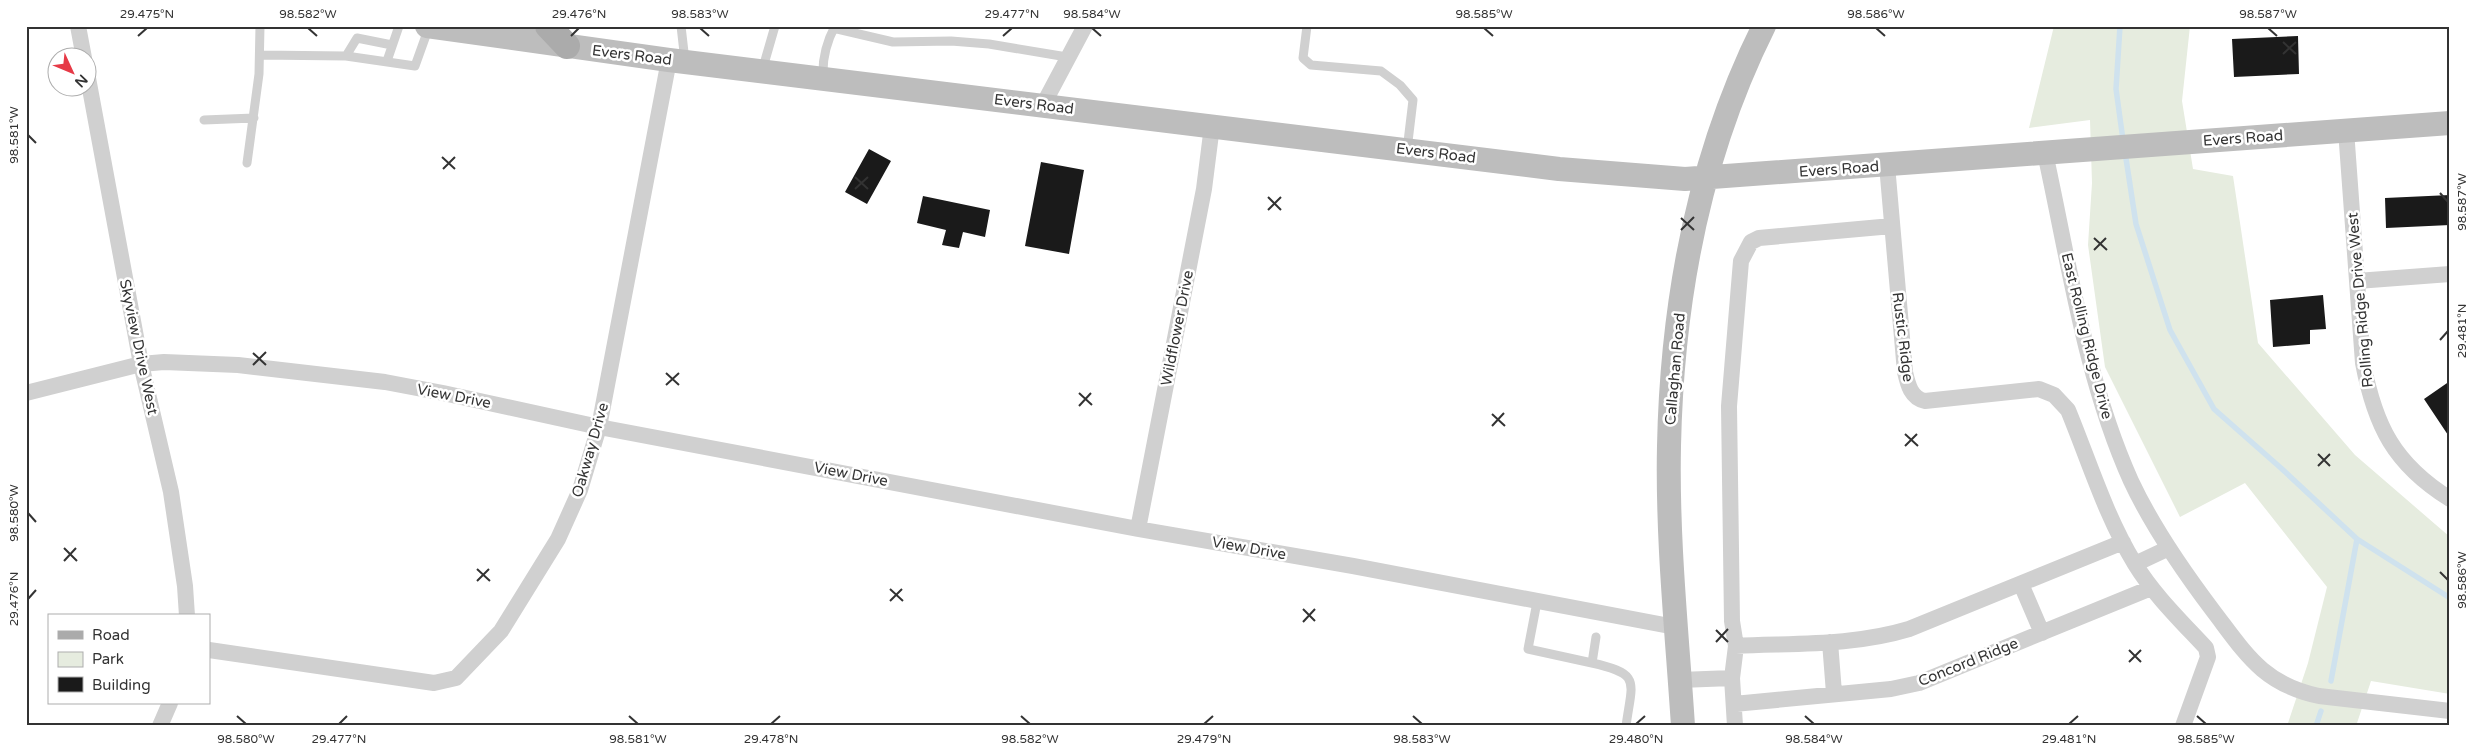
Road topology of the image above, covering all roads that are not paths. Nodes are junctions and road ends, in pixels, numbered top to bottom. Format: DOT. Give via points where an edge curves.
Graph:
graph roads {
  1 [pos="78,26"];
  2 [pos="260,26"];
  3 [pos="399,26"];
  4 [pos="428,26"];
  5 [pos="548,26"];
  6 [pos="681,26"];
  7 [pos="775,26"];
  8 [pos="1085,26"];
  9 [pos="1307,26"];
  10 [pos="834,27"];
  11 [pos="1762,27"];
  12 [pos="392,45"];
  13 [pos="567,46"];
  14 [pos="82,48"];
  15 [pos="260,55"];
  16 [pos="346,56"];
  17 [pos="1067,58"];
  18 [pos="386,60"];
  19 [pos="677,61"];
  20 [pos="762,71"];
  21 [pos="823,78"];
  22 [pos="92,98"];
  23 [pos="1043,105"];
  24 [pos="254,118"];
  25 [pos="204,120"];
  26 [pos="2450,123"];
  27 [pos="1212,126"];
  28 [pos="2346,130"];
  29 [pos="1407,150"];
  30 [pos="2045,153"];
  31 [pos="246,163"];
  32 [pos="1887,166"];
  33 [pos="1705,178"];
  34 [pos="1892,226"];
  35 [pos="2450,274"];
  36 [pos="2357,281"];
  37 [pos="141,364"];
  38 [pos="26,394"];
  39 [pos="599,427"];
  40 [pos="2450,499"];
  41 [pos="1138,529"];
  42 [pos="2123,542"];
  43 [pos="2169,548"];
  44 [pos="2135,564"];
  45 [pos="2021,584"];
  46 [pos="2151,588"];
  47 [pos="1536,602"];
  48 [pos="187,614"];
  49 [pos="1675,628"];
  50 [pos="2042,633"];
  51 [pos="1596,637"];
  52 [pos="1830,642"];
  53 [pos="1736,646"];
  54 [pos="210,650"];
  55 [pos="1592,663"];
  56 [pos="1732,678"];
  57 [pos="1680,680"];
  58 [pos="1834,693"];
  59 [pos="170,704"];
  60 [pos="1734,704"];
  61 [pos="2450,711"];
  62 [pos="160,726"];
  63 [pos="1626,726"];
  64 [pos="1683,726"];
  65 [pos="1736,726"];
  66 [pos="2182,726"];
  1 -- 14 [label="street"];
  2 -- 15 [label="lane"];
  3 -- 12 [label="lane"];
  4 -- 13 [label="main road, Evers Road"];
  4 -- 18 [label="lane" via="415,66"];
  5 -- 13 [label="main road"];
  6 -- 19 [label="lane"];
  7 -- 20 [label="lane"];
  8 -- 17 [label="street"];
  9 -- 29 [label="lane" via="1303,58 1310,65 1381,71 1413,100"];
  10 -- 17 [label="lane" via="893,42 989,44"];
  10 -- 21 [label="lane" via="822,64"];
  11 -- 33 [label="main road, Callaghan Road" via="1736,85"];
  12 -- 16 [label="lane" via="357,38"];
  12 -- 18 [label="lane"];
  13 -- 19 [label="main road, Evers Road"];
  15 -- 16 [label="lane"];
  15 -- 24 [label="lane"];
  16 -- 18 [label="lane"];
  17 -- 23 [label="street"];
  19 -- 20 [label="main road, Evers Road"];
  19 -- 39 [label="street, Oakway Drive"];
  20 -- 21 [label="main road, Evers Road"];
  21 -- 23 [label="main road, Evers Road"];
  22 -- 37 [label="street, Skyview Drive West"];
  23 -- 27 [label="main road, Evers Road"];
  24 -- 25 [label="lane"];
  24 -- 31 [label="lane"];
  26 -- 28 [label="main road, Evers Road"];
  27 -- 29 [label="main road, Evers Road"];
  27 -- 41 [label="street, Wildflower Drive" via="1204,189"];
  28 -- 30 [label="main road, Evers Road"];
  28 -- 36 [label="street, Rolling Ridge Drive West"];
  29 -- 33 [label="main road, Evers Road" via="1602,174"];
  30 -- 32 [label="main road, Evers Road"];
  30 -- 43 [label="street, East Rolling Ridge Drive" via="2091,362 2108,423 2132,481"];
  32 -- 33 [label="main road, Evers Road"];
  32 -- 34 [label="street, Rustic Ridge"];
  33 -- 49 [label="main road, Callaghan Road" via="1690,244 1670,401"];
  34 -- 42 [label="street, Rustic Ridge" via="1905,372 1913,395 1925,401 2039,389 2054,395 2068,410"];
  34 -- 53 [label="street" via="1759,238 1751,242 1741,261 1728,406"];
  35 -- 36 [label="street"];
  36 -- 40 [label="street, Rolling Ridge Drive West" via="2369,398 2383,431 2402,460"];
  37 -- 38 [label="street, View Drive"];
  37 -- 39 [label="street, View Drive" via="238,365 385,382"];
  37 -- 48 [label="street, Skyview Drive West" via="171,492"];
  39 -- 41 [label="street, View Drive"];
  39 -- 54 [label="street, Oakway Drive" via="580,490 558,538 501,631 456,678 434,683"];
  41 -- 47 [label="street, View Drive"];
  42 -- 44 [label="street"];
  42 -- 45 [label="street"];
  43 -- 44 [label="street"];
  43 -- 61 [label="street, East Rolling Ridge Drive" via="2247,655 2282,685 2319,696"];
  44 -- 46 [label="street"];
  45 -- 50 [label="street"];
  45 -- 52 [label="street" via="1909,629 1858,640"];
  46 -- 50 [label="street, Concord Ridge"];
  46 -- 66 [label="street" via="2206,648 2208,657"];
  47 -- 49 [label="street, View Drive"];
  47 -- 55 [label="lane" via="1528,649"];
  49 -- 57 [label="main road, Callaghan Road"];
  50 -- 58 [label="street, Concord Ridge" via="1919,683"];
  51 -- 55 [label="lane"];
  52 -- 53 [label="street"];
  52 -- 58 [label="street"];
  53 -- 56 [label="street"];
  55 -- 63 [label="lane" via="1617,668 1627,674 1630,690"];
  56 -- 57 [label="street"];
  56 -- 60 [label="street"];
  57 -- 64 [label="main road, Callaghan Road"];
  58 -- 60 [label="street, Concord Ridge"];
  59 -- 62 [label="street"];
  60 -- 65 [label="street"];
}
